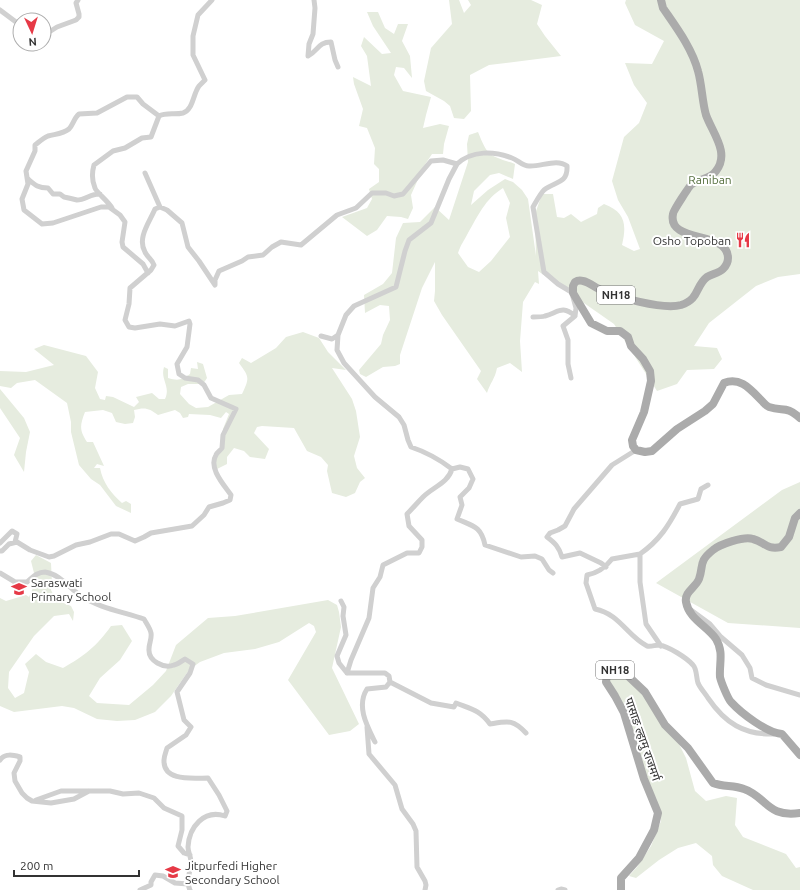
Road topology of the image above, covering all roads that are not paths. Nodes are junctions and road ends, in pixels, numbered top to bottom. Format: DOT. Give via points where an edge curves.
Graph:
graph roads {
  1 [pos="78,0"];
  2 [pos="212,0"];
  3 [pos="314,0"];
  4 [pos="661,0"];
  5 [pos="0,10"];
  6 [pos="12,19"];
  7 [pos="52,30"];
  8 [pos="338,67"];
  9 [pos="159,116"];
  10 [pos="457,164"];
  11 [pos="145,173"];
  12 [pos="28,179"];
  13 [pos="100,194"];
  14 [pos="160,208"];
  15 [pos="112,209"];
  16 [pos="148,273"];
  17 [pos="573,292"];
  18 [pos="574,316"];
  19 [pos="532,317"];
  20 [pos="338,334"];
  21 [pos="322,336"];
  22 [pos="571,378"];
  23 [pos="800,418"];
  24 [pos="636,450"];
  25 [pos="452,469"];
  26 [pos="708,485"];
  27 [pos="800,513"];
  28 [pos="15,542"];
  29 [pos="0,543"];
  30 [pos="0,551"];
  31 [pos="640,554"];
  32 [pos="606,567"];
  33 [pos="0,573"];
  34 [pos="553,573"];
  35 [pos="341,601"];
  36 [pos="688,608"];
  37 [pos="662,646"];
  38 [pos="347,673"];
  39 [pos="390,682"];
  40 [pos="800,695"];
  41 [pos="367,724"];
  42 [pos="526,733"];
  43 [pos="775,734"];
  44 [pos="375,742"];
  45 [pos="800,755"];
  46 [pos="0,760"];
  47 [pos="89,791"];
  48 [pos="32,801"];
  49 [pos="800,813"];
  50 [pos="190,855"];
  51 [pos="188,884"];
  52 [pos="140,890"];
  53 [pos="190,890"];
  54 [pos="425,890"];
  55 [pos="558,890"];
  56 [pos="565,890"];
  57 [pos="621,890"];
  1 -- 7 [label="street" via="76,3 79,14 76,20"];
  2 -- 9 [label="street" via="198,15 193,36 193,55 205,80 199,86 188,111"];
  3 -- 8 [label="street" via="314,34 309,44 308,56 321,44 331,42"];
  4 -- 17 [label="main road, NH18" via="698,70 706,115 722,153 720,165 712,176 699,180 689,187 673,213 673,220 681,231 712,240 725,249 728,254 727,264 723,270 707,277 692,299 680,305 653,304 622,298 581,280 575,282"];
  5 -- 6 [label="street"];
  9 -- 13 [label="street" via="152,137 142,138 125,148 113,151 94,165 92,173 95,189"];
  9 -- 15 [label="street" via="137,97 127,97 97,113 79,114 68,130 48,136 35,145 26,171 28,184 22,199 24,210 42,224 101,207"];
  10 -- 14 [label="street" via="443,160 431,161 403,194 394,196 372,193 356,208 337,215 301,245 281,242 263,255 248,257 219,271 215,285 188,248 182,224 167,210"];
  10 -- 17 [label="street" via="463,158 483,152 513,158 526,166 558,162 567,166 568,173 564,179 544,190 533,207 544,272"];
  10 -- 20 [label="street" via="431,223 409,240 396,287 354,306 346,315"];
  11 -- 14 [label="street"];
  12 -- 13 [label="street" via="35,186 48,188 54,194 78,200"];
  13 -- 15 [label="street"];
  14 -- 16 [label="street" via="155,209 141,241 146,255 152,259 154,265"];
  15 -- 16 [label="street" via="125,222 123,247 143,264"];
  16 -- 28 [label="street" via="130,288 125,320 128,327 135,328 160,324 175,326 189,322 186,347 177,364 179,374 185,378 198,380 211,398 236,409 223,436 222,448 214,462 218,476 231,495 230,500 208,507 192,526 150,533 135,541 119,534 111,534 49,557"];
  17 -- 18 [label="street" via="576,308"];
  17 -- 24 [label="main road, NH18" via="591,324 607,331 620,331 628,337 631,346 650,371 651,381 644,412 632,440"];
  18 -- 19 [label="street" via="569,311 560,309 544,316"];
  18 -- 22 [label="street" via="563,326 568,340"];
  20 -- 21 [label="street" via="332,339"];
  20 -- 25 [label="street" via="337,350 344,363 375,397 399,417 411,447 426,452"];
  23 -- 24 [label="main road" via="792,410 768,407 740,382 730,380 724,382 713,404 677,429 652,451"];
  24 -- 32 [label="street" via="612,465 574,509 565,526 547,537 554,542 562,557 580,553"];
  25 -- 34 [label="street" via="468,469 473,479 469,488 460,497 462,505 456,519 476,527 483,535 485,545 522,556 535,556 542,559"];
  25 -- 38 [label="street" via="450,475 423,496 407,514 409,526 422,540 422,547 419,552 407,553 383,565 374,588 369,618"];
  26 -- 31 [label="street" via="701,489 698,499 680,504 669,526"];
  27 -- 36 [label="main road" via="795,518 789,537 781,547 772,548 752,538 729,542 713,549 702,561 699,580 687,596"];
  28 -- 29 [label="street" via="17,534 12,531"];
  28 -- 30 [label="street"];
  31 -- 32 [label="street" via="612,559"];
  31 -- 37 [label="street" via="640,582 646,624"];
  32 -- 37 [label="street" via="587,575 586,583 595,609 603,610 615,618 649,647"];
  33 -- 50 [label="street" via="15,582 27,582 36,574 45,572 56,576 81,596 144,619 151,632 149,649 157,663 173,666 185,659 193,664 177,692 184,720 191,727 186,735 167,748 165,767 168,772 180,778 208,778 227,811 225,816 204,816 199,821 188,842"];
  35 -- 38 [label="street" via="344,607 346,635 337,656"];
  36 -- 40 [label="street" via="710,624 742,655 750,668 752,678"];
  36 -- 43 [label="main road" via="716,639 722,654 720,679 730,702"];
  37 -- 43 [label="street" via="672,649 694,666 698,683 716,710 726,719 740,729"];
  38 -- 39 [label="street" via="385,673 389,676"];
  39 -- 41 [label="street" via="386,687 367,689 364,693 361,702"];
  39 -- 42 [label="street" via="432,703 454,707 456,703 484,715 490,724 506,721 520,726"];
  41 -- 44 [label="street"];
  41 -- 54 [label="street" via="369,754 395,785 402,809 416,830 417,867 426,885"];
  43 -- 45 [label="main road" via="782,734"];
  46 -- 48 [label="street" via="3,756 12,754 20,757 14,773 15,781 22,793"];
  47 -- 48 [label="street" via="61,791"];
  47 -- 48 [label="street" via="74,799 51,803"];
  47 -- 50 [label="street" via="139,793 154,798 164,808 182,816 178,846"];
  49 -- 57 [label="main road, पासाङ ल्हामु राजमर्ग / NH18" via="776,812 745,789 713,783 688,748 659,717 645,692 626,674 614,670 607,674 606,682 624,713 644,779 658,813 654,830 639,858 621,878"];
  50 -- 51 [label="street"];
  51 -- 52 [label="street" via="175,883 163,876 155,875 151,885"];
  51 -- 53 [label="street"];
  55 -- 56 [label="street"];
}
